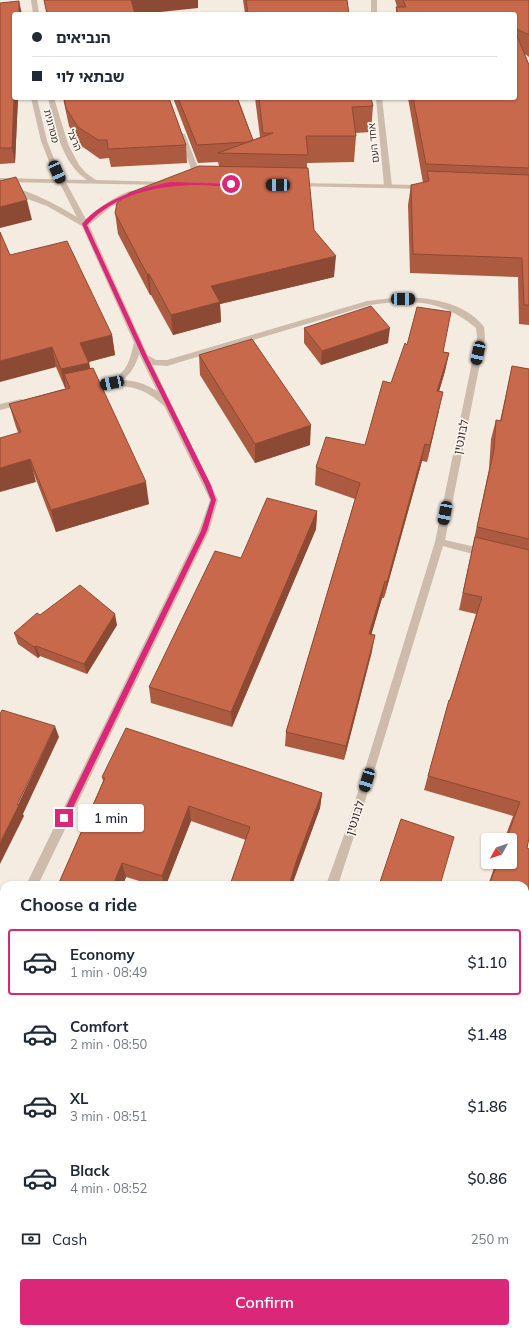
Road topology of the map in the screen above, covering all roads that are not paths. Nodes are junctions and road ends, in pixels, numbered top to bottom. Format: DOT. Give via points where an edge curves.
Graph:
graph roads {
  1 [pos="34,0"];
  2 [pos="374,0"];
  3 [pos="36,12"];
  4 [pos="374,12"];
  5 [pos="34,100"];
  6 [pos="52,100"];
  7 [pos="379,100"];
  8 [pos="179,126"];
  9 [pos="0,180"];
  10 [pos="61,181"];
  11 [pos="93,182"];
  12 [pos="208,184"];
  13 [pos="286,185"];
  14 [pos="0,186"];
  15 [pos="388,186"];
  16 [pos="435,188"];
  17 [pos="85,224"];
  18 [pos="138,342"];
  19 [pos="144,356"];
  20 [pos="112,383"];
  21 [pos="81,389"];
  22 [pos="28,401"];
  23 [pos="169,406"];
  24 [pos="0,407"];
  25 [pos="440,542"];
  26 [pos="492,554"];
  27 [pos="34,881"];
  28 [pos="333,881"];
  1 -- 3 [label="street"];
  2 -- 4 [label="street"];
  5 -- 10 [label="street, מטרונית" via="44,142"];
  6 -- 11 [label="street, הרצל" via="62,138 75,165"];
  7 -- 15 [label="street, אחד העם"];
  8 -- 12 [label="street" via="196,184"];
  9 -- 10 [label="street"];
  10 -- 11 [label="street"];
  10 -- 17 [label="street, מטרונית"];
  11 -- 17 [label="street" via="171,184 140,190 112,202 96,212"];
  13 -- 15 [label="street"];
  14 -- 17 [label="street" via="64,210"];
  15 -- 16 [label="street"];
  17 -- 18 [label="street, מטרונית"];
  18 -- 19 [label="street, מטרונית"];
  18 -- 20 [label="street" via="132,366 125,376"];
  19 -- 23 [label="street, מטרונית"];
  19 -- 25 [label="street, לבונטין" via="154,363 167,363 391,299 415,299 437,303 457,309 470,317 480,326 481,338"];
  20 -- 21 [label="street"];
  20 -- 23 [label="street" via="126,382 147,387"];
  22 -- 24 [label="street"];
  23 -- 27 [label="street, מטרונית" via="214,500 210,515"];
  25 -- 26 [label="street"];
  25 -- 28 [label="street, לבונטין"];
}
